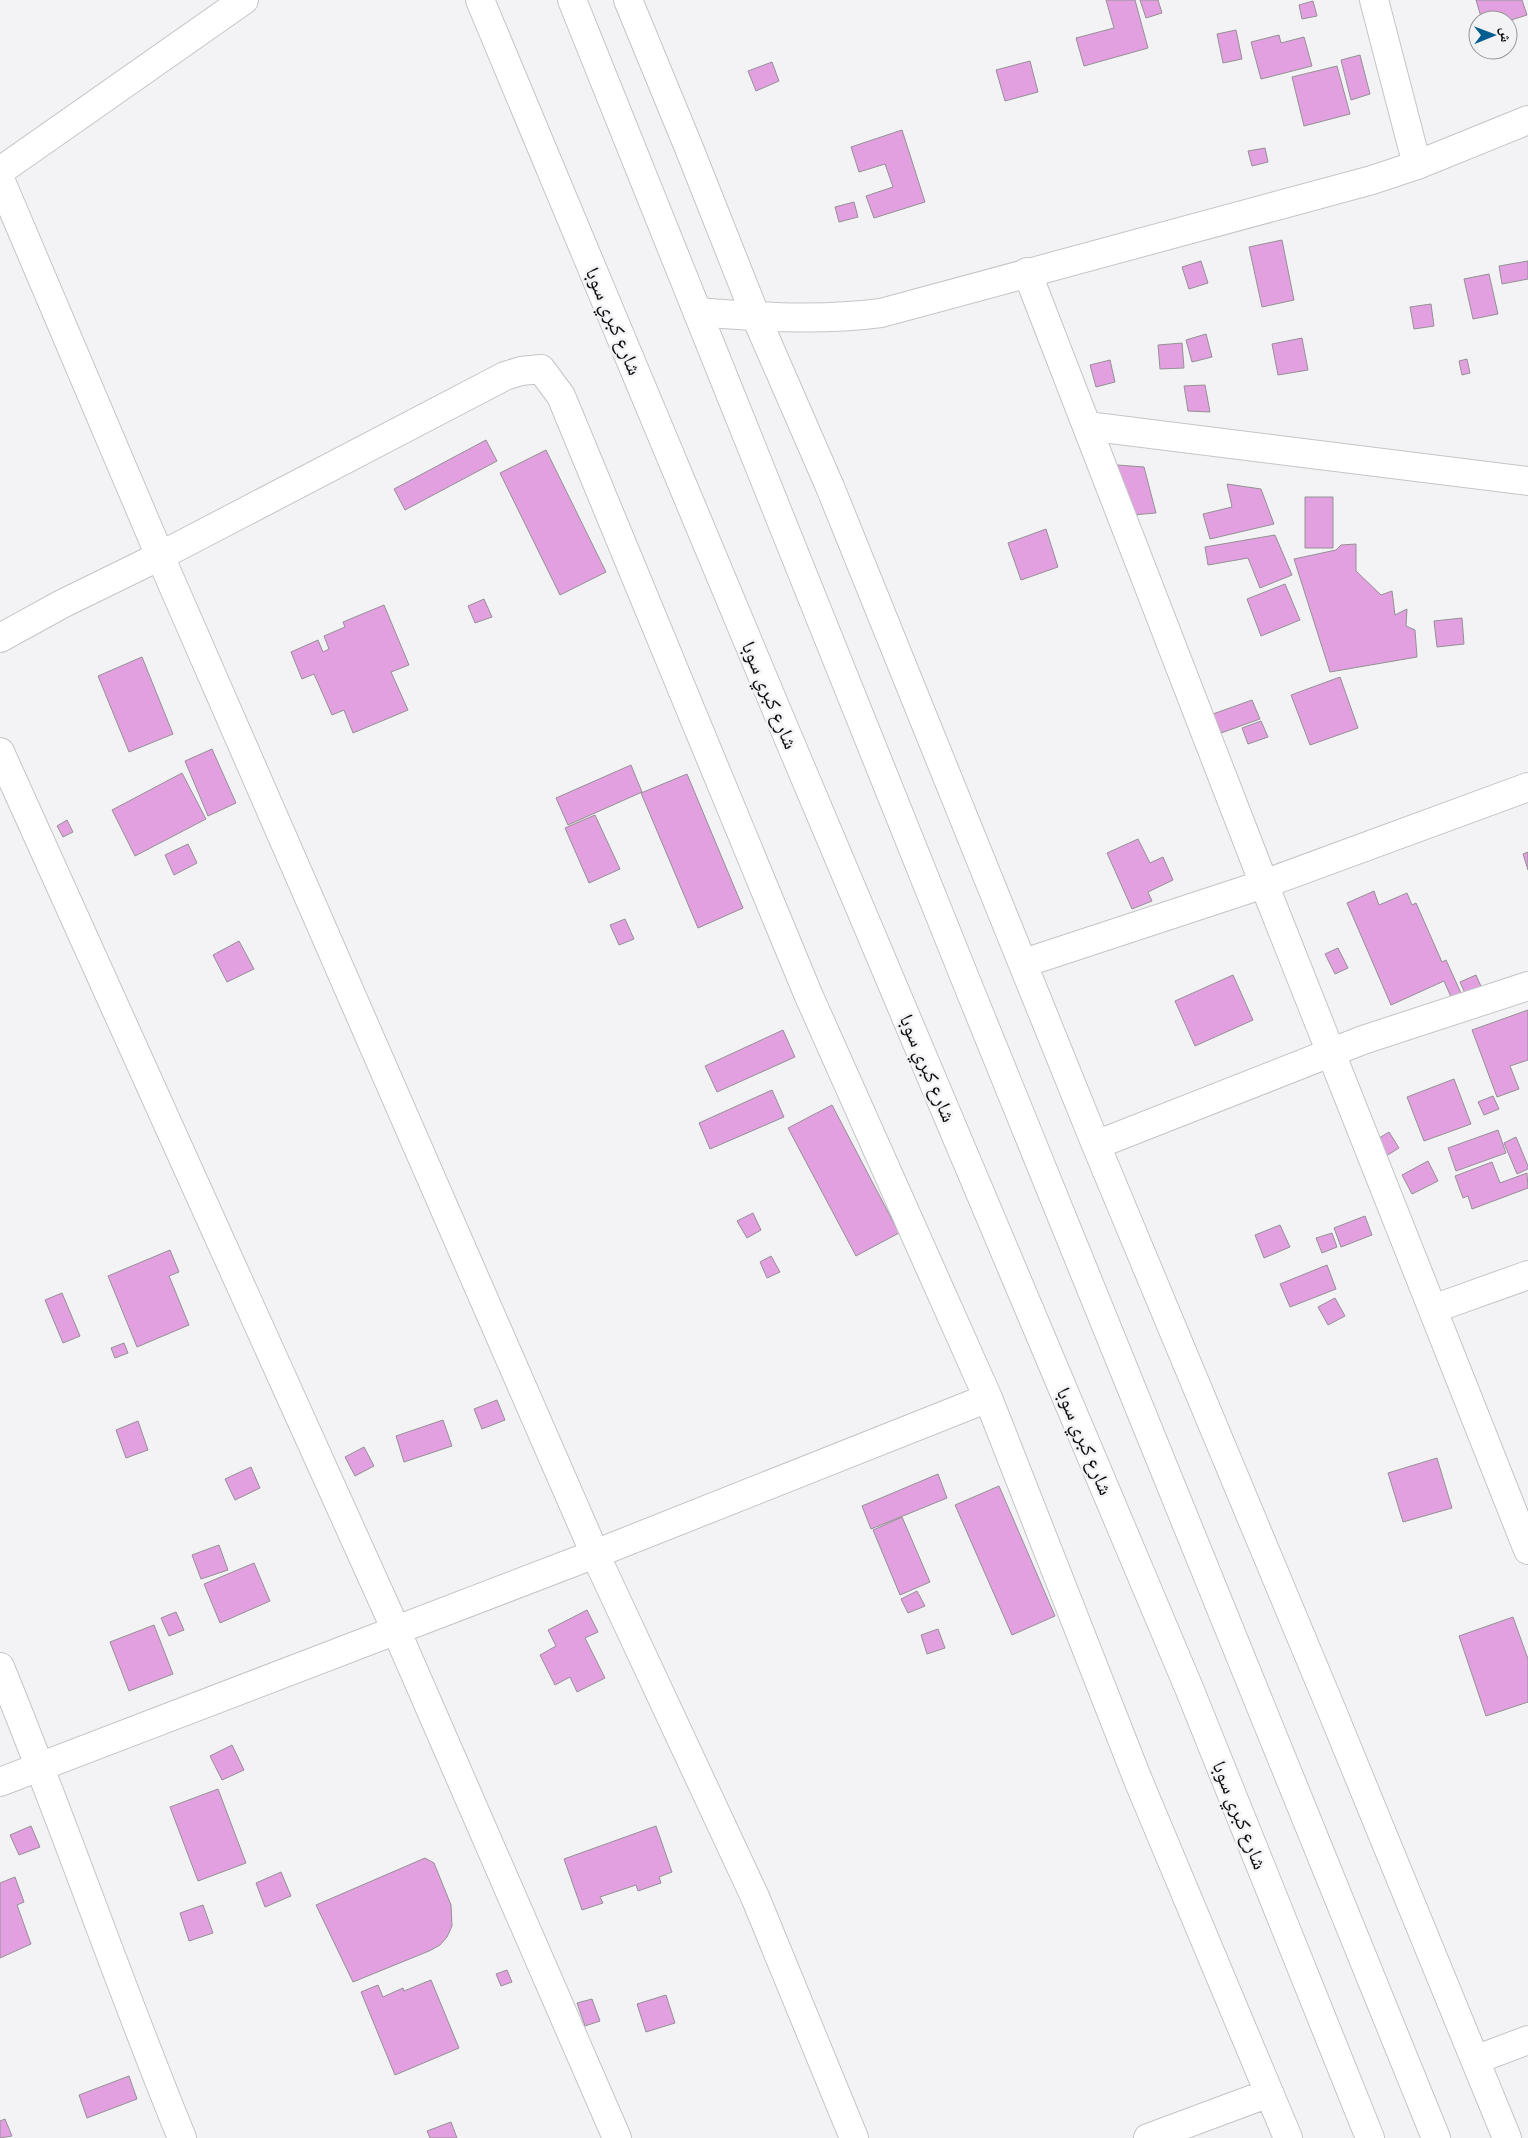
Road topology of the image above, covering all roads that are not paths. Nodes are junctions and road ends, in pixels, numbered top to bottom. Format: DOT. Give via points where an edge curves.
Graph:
graph roads {
  1 [pos="244,0"];
  2 [pos="480,0"];
  3 [pos="572,0"];
  4 [pos="628,0"];
  5 [pos="1374,0"];
  6 [pos="1528,120"];
  7 [pos="1417,165"];
  8 [pos="0,171"];
  9 [pos="0,179"];
  10 [pos="1027,272"];
  11 [pos="698,312"];
  12 [pos="756,317"];
  13 [pos="1087,426"];
  14 [pos="1528,482"];
  15 [pos="160,556"];
  16 [pos="0,638"];
  17 [pos="0,752"];
  18 [pos="1528,787"];
  19 [pos="1264,884"];
  20 [pos="1024,963"];
  21 [pos="1528,986"];
  22 [pos="1331,1052"];
  23 [pos="1096,1145"];
  24 [pos="1528,1275"];
  25 [pos="1433,1310"];
  26 [pos="988,1398"];
  27 [pos="1528,1550"];
  28 [pos="595,1554"];
  29 [pos="396,1630"];
  30 [pos="0,1667"];
  31 [pos="40,1765"];
  32 [pos="0,1782"];
  33 [pos="1528,2040"];
  34 [pos="1475,2060"];
  35 [pos="1268,2093"];
  36 [pos="182,2138"];
  37 [pos="617,2138"];
  38 [pos="854,2138"];
  39 [pos="1148,2138"];
  40 [pos="1288,2138"];
  41 [pos="1370,2138"];
  42 [pos="1436,2138"];
  43 [pos="1507,2138"];
  1 -- 8 [label="main road"];
  2 -- 41 [label="main road, شارع كبري سوبا" via="1185,1679"];
  3 -- 11 [label="main road"];
  4 -- 12 [label="main road"];
  5 -- 7 [label="main road"];
  6 -- 7 [label="main road"];
  7 -- 10 [label="main road" via="1372,180"];
  9 -- 15 [label="main road"];
  10 -- 12 [label="main road" via="881,313 831,318"];
  10 -- 13 [label="main road"];
  11 -- 12 [label="main road"];
  11 -- 42 [label="main road"];
  12 -- 20 [label="main road" via="830,487"];
  13 -- 14 [label="main road"];
  13 -- 19 [label="main road"];
  15 -- 16 [label="main road"];
  15 -- 26 [label="main road" via="505,376 540,369 561,396 808,994"];
  15 -- 28 [label="main road"];
  17 -- 29 [label="main road"];
  18 -- 19 [label="main road"];
  19 -- 20 [label="main road"];
  19 -- 22 [label="main road"];
  20 -- 23 [label="main road"];
  21 -- 22 [label="main road"];
  22 -- 23 [label="main road"];
  22 -- 25 [label="main road"];
  23 -- 34 [label="main road"];
  24 -- 25 [label="main road"];
  25 -- 27 [label="main road"];
  26 -- 28 [label="main road"];
  26 -- 35 [label="main road" via="1134,1770"];
  28 -- 29 [label="main road"];
  28 -- 38 [label="main road" via="754,1897"];
  29 -- 31 [label="main road"];
  29 -- 37 [label="main road"];
  30 -- 31 [label="main road"];
  31 -- 32 [label="main road"];
  31 -- 36 [label="main road"];
  33 -- 34 [label="main road"];
  34 -- 43 [label="main road"];
  35 -- 39 [label="main road"];
  35 -- 40 [label="main road"];
}
